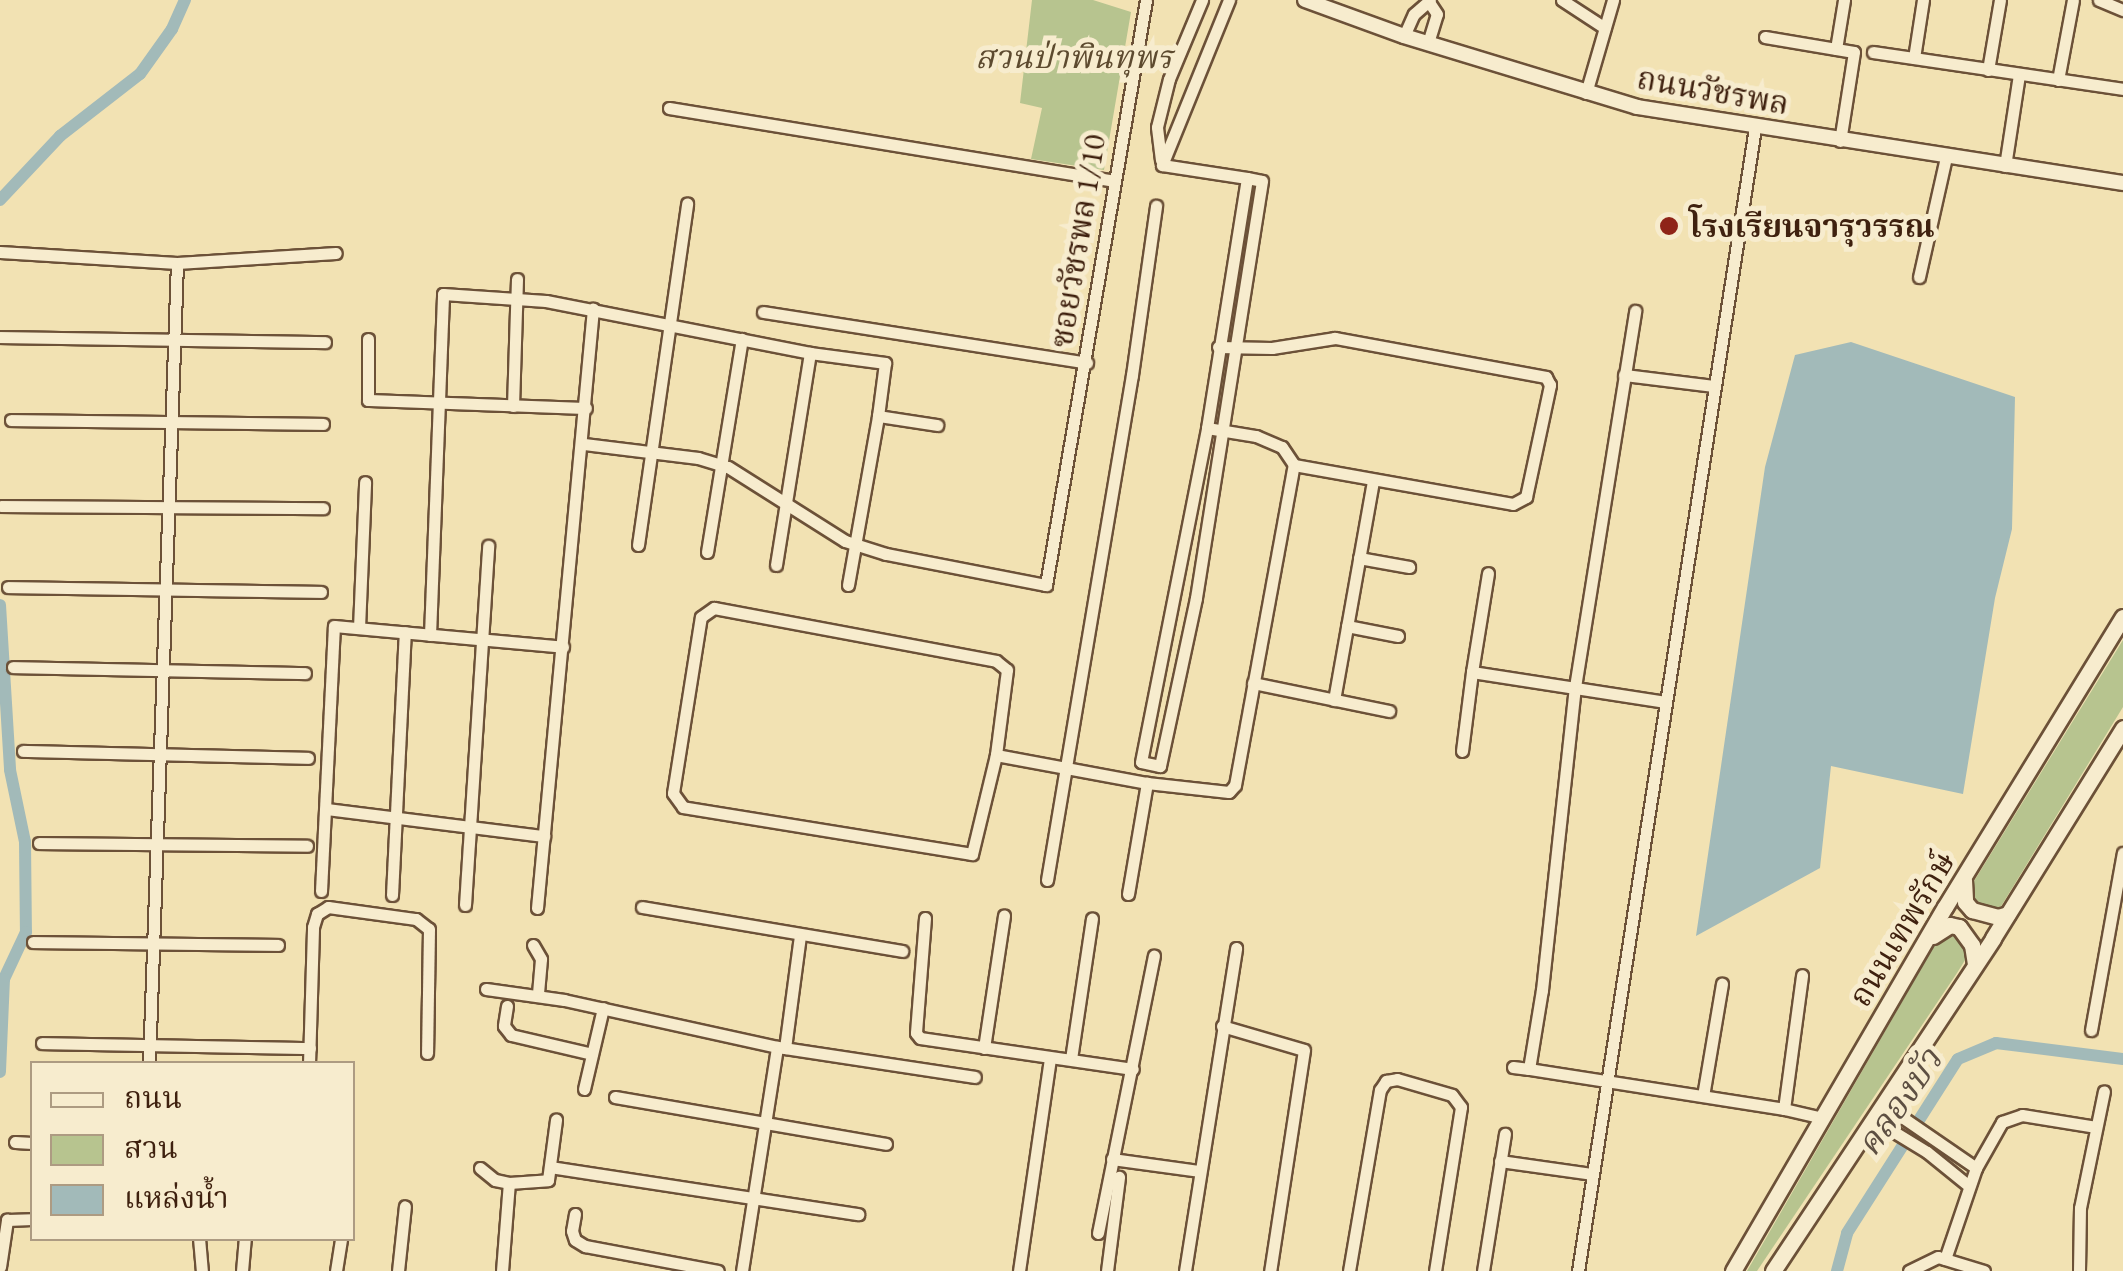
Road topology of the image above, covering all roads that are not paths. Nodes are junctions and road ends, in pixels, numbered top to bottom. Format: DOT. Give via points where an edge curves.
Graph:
graph roads {
  1 [pos="1146,0"];
  2 [pos="1202,0"];
  3 [pos="1230,0"];
  4 [pos="1305,0"];
  5 [pos="1562,0"];
  6 [pos="1613,0"];
  7 [pos="1844,0"];
  8 [pos="1923,0"];
  9 [pos="2000,0"];
  10 [pos="2073,0"];
  11 [pos="2099,0"];
  12 [pos="1430,1"];
  13 [pos="2123,10"];
  14 [pos="1605,28"];
  15 [pos="1404,36"];
  16 [pos="1764,37"];
  17 [pos="1428,44"];
  18 [pos="1836,49"];
  19 [pos="1873,52"];
  20 [pos="1914,58"];
  21 [pos="1988,70"];
  22 [pos="2019,74"];
  23 [pos="2058,80"];
  24 [pos="2123,89"];
  25 [pos="1586,94"];
  26 [pos="669,108"];
  27 [pos="1755,128"];
  28 [pos="1840,141"];
  29 [pos="1946,157"];
  30 [pos="1162,164"];
  31 [pos="2005,166"];
  32 [pos="1246,178"];
  33 [pos="1115,182"];
  34 [pos="2123,183"];
  35 [pos="687,203"];
  36 [pos="1156,206"];
  37 [pos="0,252"];
  38 [pos="336,253"];
  39 [pos="178,263"];
  40 [pos="1919,276"];
  41 [pos="517,279"];
  42 [pos="516,299"];
  43 [pos="593,310"];
  44 [pos="1636,311"];
  45 [pos="763,312"];
  46 [pos="668,324"];
  47 [pos="0,337"];
  48 [pos="368,339"];
  49 [pos="742,339"];
  50 [pos="177,342"];
  51 [pos="326,342"];
  52 [pos="1218,347"];
  53 [pos="1237,351"];
  54 [pos="810,353"];
  55 [pos="1086,364"];
  56 [pos="1624,375"];
  57 [pos="1714,386"];
  58 [pos="439,404"];
  59 [pos="513,406"];
  60 [pos="586,408"];
  61 [pos="878,416"];
  62 [pos="12,420"];
  63 [pos="175,423"];
  64 [pos="323,424"];
  65 [pos="936,424"];
  66 [pos="1208,428"];
  67 [pos="1225,430"];
  68 [pos="584,444"];
  69 [pos="652,452"];
  70 [pos="721,465"];
  71 [pos="1294,465"];
  72 [pos="1373,480"];
  73 [pos="364,482"];
  74 [pos="2,506"];
  75 [pos="788,506"];
  76 [pos="172,507"];
  77 [pos="323,508"];
  78 [pos="855,544"];
  79 [pos="638,545"];
  80 [pos="488,546"];
  81 [pos="707,552"];
  82 [pos="1359,558"];
  83 [pos="776,565"];
  84 [pos="1409,567"];
  85 [pos="1488,573"];
  86 [pos="848,585"];
  87 [pos="8,588"];
  88 [pos="167,588"];
  89 [pos="321,592"];
  90 [pos="1177,594"];
  91 [pos="1196,598"];
  92 [pos="2123,618"];
  93 [pos="1347,626"];
  94 [pos="359,628"];
  95 [pos="404,632"];
  96 [pos="430,635"];
  97 [pos="1398,636"];
  98 [pos="481,640"];
  99 [pos="563,647"];
  100 [pos="12,667"];
  101 [pos="162,672"];
  102 [pos="1472,672"];
  103 [pos="304,673"];
  104 [pos="1253,684"];
  105 [pos="1575,687"];
  106 [pos="1334,700"];
  107 [pos="1666,702"];
  108 [pos="1388,711"];
  109 [pos="2123,728"];
  110 [pos="2118,747"];
  111 [pos="23,751"];
  112 [pos="1462,751"];
  113 [pos="158,755"];
  114 [pos="996,755"];
  115 [pos="308,758"];
  116 [pos="1066,768"];
  117 [pos="1146,782"];
  118 [pos="326,808"];
  119 [pos="396,817"];
  120 [pos="470,826"];
  121 [pos="544,836"];
  122 [pos="39,843"];
  123 [pos="155,845"];
  124 [pos="307,846"];
  125 [pos="2123,853"];
  126 [pos="1964,876"];
  127 [pos="1047,880"];
  128 [pos="320,891"];
  129 [pos="1128,894"];
  130 [pos="392,895"];
  131 [pos="464,905"];
  132 [pos="642,907"];
  133 [pos="537,908"];
  134 [pos="2008,914"];
  135 [pos="1004,916"];
  136 [pos="925,918"];
  137 [pos="1092,919"];
  138 [pos="800,935"];
  139 [pos="1926,941"];
  140 [pos="33,942"];
  141 [pos="152,945"];
  142 [pos="278,945"];
  143 [pos="533,945"];
  144 [pos="1236,948"];
  145 [pos="902,952"];
  146 [pos="1154,956"];
  147 [pos="1975,964"];
  148 [pos="1802,975"];
  149 [pos="1722,984"];
  150 [pos="486,989"];
  151 [pos="538,996"];
  152 [pos="507,1006"];
  153 [pos="602,1008"];
  154 [pos="1222,1026"];
  155 [pos="2091,1030"];
  156 [pos="42,1043"];
  157 [pos="150,1046"];
  158 [pos="310,1048"];
  159 [pos="781,1048"];
  160 [pos="984,1048"];
  161 [pos="427,1054"];
  162 [pos="592,1054"];
  163 [pos="1050,1058"];
  164 [pos="1071,1059"];
  165 [pos="149,1061"];
  166 [pos="309,1061"];
  167 [pos="1133,1068"];
  168 [pos="1513,1068"];
  169 [pos="1529,1069"];
  170 [pos="975,1077"];
  171 [pos="1608,1081"];
  172 [pos="584,1089"];
  173 [pos="2104,1091"];
  174 [pos="1703,1096"];
  175 [pos="616,1098"];
  176 [pos="1883,1104"];
  177 [pos="1784,1109"];
  178 [pos="1823,1118"];
  179 [pos="1873,1119"];
  180 [pos="556,1120"];
  181 [pos="765,1124"];
  182 [pos="2096,1127"];
  183 [pos="1505,1134"];
  184 [pos="15,1142"];
  185 [pos="30,1143"];
  186 [pos="886,1144"];
  187 [pos="1112,1159"];
  188 [pos="1500,1161"];
  189 [pos="550,1167"];
  190 [pos="480,1168"];
  191 [pos="1976,1168"];
  192 [pos="1200,1171"];
  193 [pos="1593,1174"];
  194 [pos="1119,1177"];
  195 [pos="508,1183"];
  196 [pos="1969,1186"];
  197 [pos="754,1198"];
  198 [pos="405,1206"];
  199 [pos="575,1214"];
  200 [pos="858,1214"];
  201 [pos="30,1219"];
  202 [pos="1098,1233"];
  203 [pos="199,1241"];
  204 [pos="245,1241"];
  205 [pos="341,1241"];
  206 [pos="1944,1259"];
  207 [pos="0,1267"];
  208 [pos="1782,1267"];
  209 [pos="202,1271"];
  210 [pos="242,1271"];
  211 [pos="336,1271"];
  212 [pos="398,1271"];
  213 [pos="502,1271"];
  214 [pos="718,1271"];
  215 [pos="742,1271"];
  216 [pos="1019,1271"];
  217 [pos="1107,1271"];
  218 [pos="1186,1271"];
  219 [pos="1270,1271"];
  220 [pos="1349,1271"];
  221 [pos="1435,1271"];
  222 [pos="1483,1271"];
  223 [pos="1578,1271"];
  224 [pos="1733,1271"];
  225 [pos="1909,1271"];
  226 [pos="1984,1271"];
  227 [pos="2078,1271"];
  1 -- 33 [label="street, ซอยวัชรพล 1/10"];
  2 -- 30 [label="street" via="1156,127"];
  3 -- 30 [label="street"];
  4 -- 15 [label="street, ถนนวัชรพล"];
  5 -- 14 [label="street"];
  6 -- 14 [label="street"];
  7 -- 18 [label="street"];
  8 -- 20 [label="street"];
  9 -- 21 [label="street"];
  10 -- 23 [label="street"];
  11 -- 13 [label="street"];
  12 -- 15 [label="street" via="1414,14"];
  12 -- 17 [label="street" via="1437,14"];
  14 -- 25 [label="street"];
  15 -- 17 [label="street, ถนนวัชรพล"];
  16 -- 18 [label="street"];
  17 -- 25 [label="street, ถนนวัชรพล"];
  18 -- 28 [label="street" via="1854,52"];
  19 -- 20 [label="street"];
  20 -- 21 [label="street"];
  21 -- 22 [label="street"];
  22 -- 23 [label="street"];
  22 -- 31 [label="street"];
  23 -- 24 [label="street"];
  25 -- 27 [label="street, ถนนวัชรพล"];
  26 -- 33 [label="street"];
  27 -- 28 [label="street, ถนนวัชรพล"];
  27 -- 57 [label="street"];
  28 -- 29 [label="street, ถนนวัชรพล"];
  29 -- 31 [label="street, ถนนวัชรพล"];
  29 -- 40 [label="street"];
  30 -- 32 [label="street"];
  31 -- 34 [label="street, ถนนวัชรพล"];
  32 -- 52 [label="street"];
  32 -- 53 [label="street" via="1262,181"];
  33 -- 55 [label="street, ซอยวัชรพล 1/10"];
  35 -- 46 [label="street"];
  36 -- 116 [label="street"];
  37 -- 39 [label="street"];
  38 -- 39 [label="street"];
  39 -- 50 [label="street"];
  41 -- 42 [label="street"];
  42 -- 43 [label="street"];
  42 -- 58 [label="street" via="443,294"];
  42 -- 59 [label="street"];
  43 -- 46 [label="street"];
  43 -- 60 [label="street"];
  44 -- 56 [label="street"];
  45 -- 55 [label="street"];
  46 -- 49 [label="street"];
  46 -- 69 [label="street"];
  47 -- 50 [label="street"];
  48 -- 58 [label="street" via="368,400"];
  49 -- 54 [label="street"];
  49 -- 70 [label="street"];
  50 -- 51 [label="street"];
  50 -- 63 [label="street"];
  52 -- 53 [label="street"];
  52 -- 66 [label="street"];
  53 -- 67 [label="street"];
  53 -- 72 [label="street" via="1336,338 1549,380 1520,503"];
  54 -- 61 [label="street" via="885,364"];
  54 -- 75 [label="street"];
  55 -- 78 [label="street, ซอยวัชรพล 1/10" via="1046,585"];
  56 -- 57 [label="street"];
  56 -- 105 [label="street"];
  57 -- 107 [label="street"];
  58 -- 59 [label="street"];
  58 -- 96 [label="street"];
  59 -- 60 [label="street"];
  60 -- 68 [label="street"];
  61 -- 65 [label="street"];
  61 -- 78 [label="street"];
  62 -- 63 [label="street"];
  63 -- 64 [label="street"];
  63 -- 76 [label="street"];
  66 -- 67 [label="street"];
  66 -- 90 [label="street"];
  67 -- 71 [label="street" via="1282,447"];
  67 -- 91 [label="street"];
  68 -- 69 [label="street"];
  68 -- 99 [label="street"];
  69 -- 70 [label="street"];
  69 -- 79 [label="street"];
  70 -- 75 [label="street"];
  70 -- 81 [label="street"];
  71 -- 72 [label="street"];
  71 -- 104 [label="street"];
  72 -- 82 [label="street"];
  73 -- 94 [label="street"];
  74 -- 76 [label="street"];
  75 -- 78 [label="street"];
  75 -- 83 [label="street"];
  76 -- 77 [label="street"];
  76 -- 88 [label="street"];
  78 -- 86 [label="street"];
  80 -- 98 [label="street"];
  82 -- 84 [label="street"];
  82 -- 93 [label="street"];
  85 -- 102 [label="street"];
  87 -- 88 [label="street"];
  88 -- 89 [label="street"];
  88 -- 101 [label="street"];
  90 -- 91 [label="street"];
  90 -- 91 [label="street" via="1141,762 1160,766"];
  92 -- 126 [label="main road, ถนนเทพรักษ์"];
  93 -- 97 [label="street"];
  93 -- 106 [label="street"];
  94 -- 95 [label="street"];
  94 -- 118 [label="street" via="334,626"];
  95 -- 96 [label="street"];
  95 -- 119 [label="street"];
  96 -- 98 [label="street"];
  98 -- 99 [label="street"];
  98 -- 120 [label="street"];
  99 -- 121 [label="street"];
  100 -- 101 [label="street"];
  101 -- 103 [label="street"];
  101 -- 113 [label="street"];
  102 -- 105 [label="street"];
  102 -- 112 [label="street"];
  104 -- 106 [label="street"];
  104 -- 117 [label="street" via="1235,785 1228,792"];
  105 -- 107 [label="street"];
  105 -- 169 [label="street"];
  106 -- 108 [label="street"];
  107 -- 171 [label="street"];
  109 -- 110 [label="main road"];
  110 -- 134 [label="main road"];
  111 -- 113 [label="street"];
  113 -- 115 [label="street"];
  113 -- 123 [label="street"];
  114 -- 114 [label="street" via="972,854 683,806 673,793 701,617 714,608 1002,664 1008,670"];
  114 -- 116 [label="street"];
  116 -- 117 [label="street"];
  116 -- 127 [label="street"];
  117 -- 129 [label="street"];
  118 -- 119 [label="street"];
  118 -- 128 [label="street"];
  119 -- 120 [label="street"];
  119 -- 130 [label="street"];
  120 -- 121 [label="street"];
  120 -- 131 [label="street"];
  121 -- 133 [label="street"];
  122 -- 123 [label="street"];
  123 -- 124 [label="street"];
  123 -- 141 [label="street"];
  125 -- 155 [label="street"];
  126 -- 134 [label="main road" via="1962,890 1972,910"];
  126 -- 139 [label="main road, ถนนเทพรักษ์"];
  132 -- 138 [label="street"];
  134 -- 147 [label="main road"];
  135 -- 160 [label="street"];
  136 -- 160 [label="street" via="916,1033 930,1042"];
  137 -- 164 [label="street"];
  138 -- 145 [label="street"];
  138 -- 159 [label="street"];
  139 -- 147 [label="main road" via="1940,929 1959,927"];
  139 -- 178 [label="main road, ถนนเทพรักษ์"];
  140 -- 141 [label="street"];
  141 -- 142 [label="street"];
  141 -- 157 [label="street"];
  143 -- 151 [label="street" via="540,958"];
  144 -- 154 [label="street"];
  146 -- 167 [label="street"];
  147 -- 176 [label="main road"];
  148 -- 177 [label="street"];
  149 -- 174 [label="street"];
  150 -- 151 [label="street"];
  151 -- 153 [label="street"];
  152 -- 162 [label="street" via="504,1026 511,1035"];
  153 -- 159 [label="street"];
  153 -- 162 [label="street"];
  154 -- 192 [label="street"];
  154 -- 219 [label="street" via="1304,1050"];
  156 -- 157 [label="street"];
  157 -- 158 [label="street"];
  157 -- 165 [label="street"];
  158 -- 161 [label="street" via="314,926 328,907 416,919 429,929"];
  158 -- 166 [label="street"];
  159 -- 170 [label="street"];
  159 -- 181 [label="street"];
  160 -- 163 [label="street"];
  162 -- 172 [label="street"];
  163 -- 164 [label="street"];
  163 -- 216 [label="street"];
  164 -- 167 [label="street"];
  167 -- 187 [label="street"];
  168 -- 169 [label="street"];
  169 -- 171 [label="street"];
  171 -- 174 [label="street"];
  171 -- 193 [label="street"];
  173 -- 182 [label="street"];
  174 -- 177 [label="street"];
  175 -- 181 [label="street"];
  176 -- 179 [label="main road"];
  176 -- 191 [label="street"];
  177 -- 178 [label="street"];
  178 -- 224 [label="main road, ถนนเทพรักษ์"];
  179 -- 196 [label="street"];
  179 -- 208 [label="main road"];
  180 -- 189 [label="street"];
  181 -- 186 [label="street"];
  181 -- 197 [label="street"];
  182 -- 191 [label="street" via="2016,1116 2002,1122"];
  182 -- 227 [label="street" via="2080,1208"];
  183 -- 188 [label="street"];
  184 -- 185 [label="street"];
  187 -- 192 [label="street"];
  187 -- 202 [label="street"];
  188 -- 193 [label="street"];
  188 -- 222 [label="street"];
  189 -- 195 [label="street" via="545,1182"];
  189 -- 197 [label="street"];
  190 -- 195 [label="street"];
  191 -- 196 [label="street"];
  192 -- 218 [label="street"];
  193 -- 223 [label="street"];
  194 -- 217 [label="street"];
  195 -- 213 [label="street"];
  196 -- 206 [label="street"];
  197 -- 200 [label="street"];
  197 -- 215 [label="street"];
  198 -- 212 [label="street"];
  199 -- 214 [label="street" via="572,1231 585,1246"];
  201 -- 207 [label="street" via="8,1220"];
  203 -- 209 [label="street"];
  204 -- 210 [label="street"];
  205 -- 211 [label="street"];
  206 -- 225 [label="street"];
  206 -- 226 [label="street"];
  220 -- 221 [label="street" via="1380,1090 1397,1078 1452,1095 1461,1108"];
}
